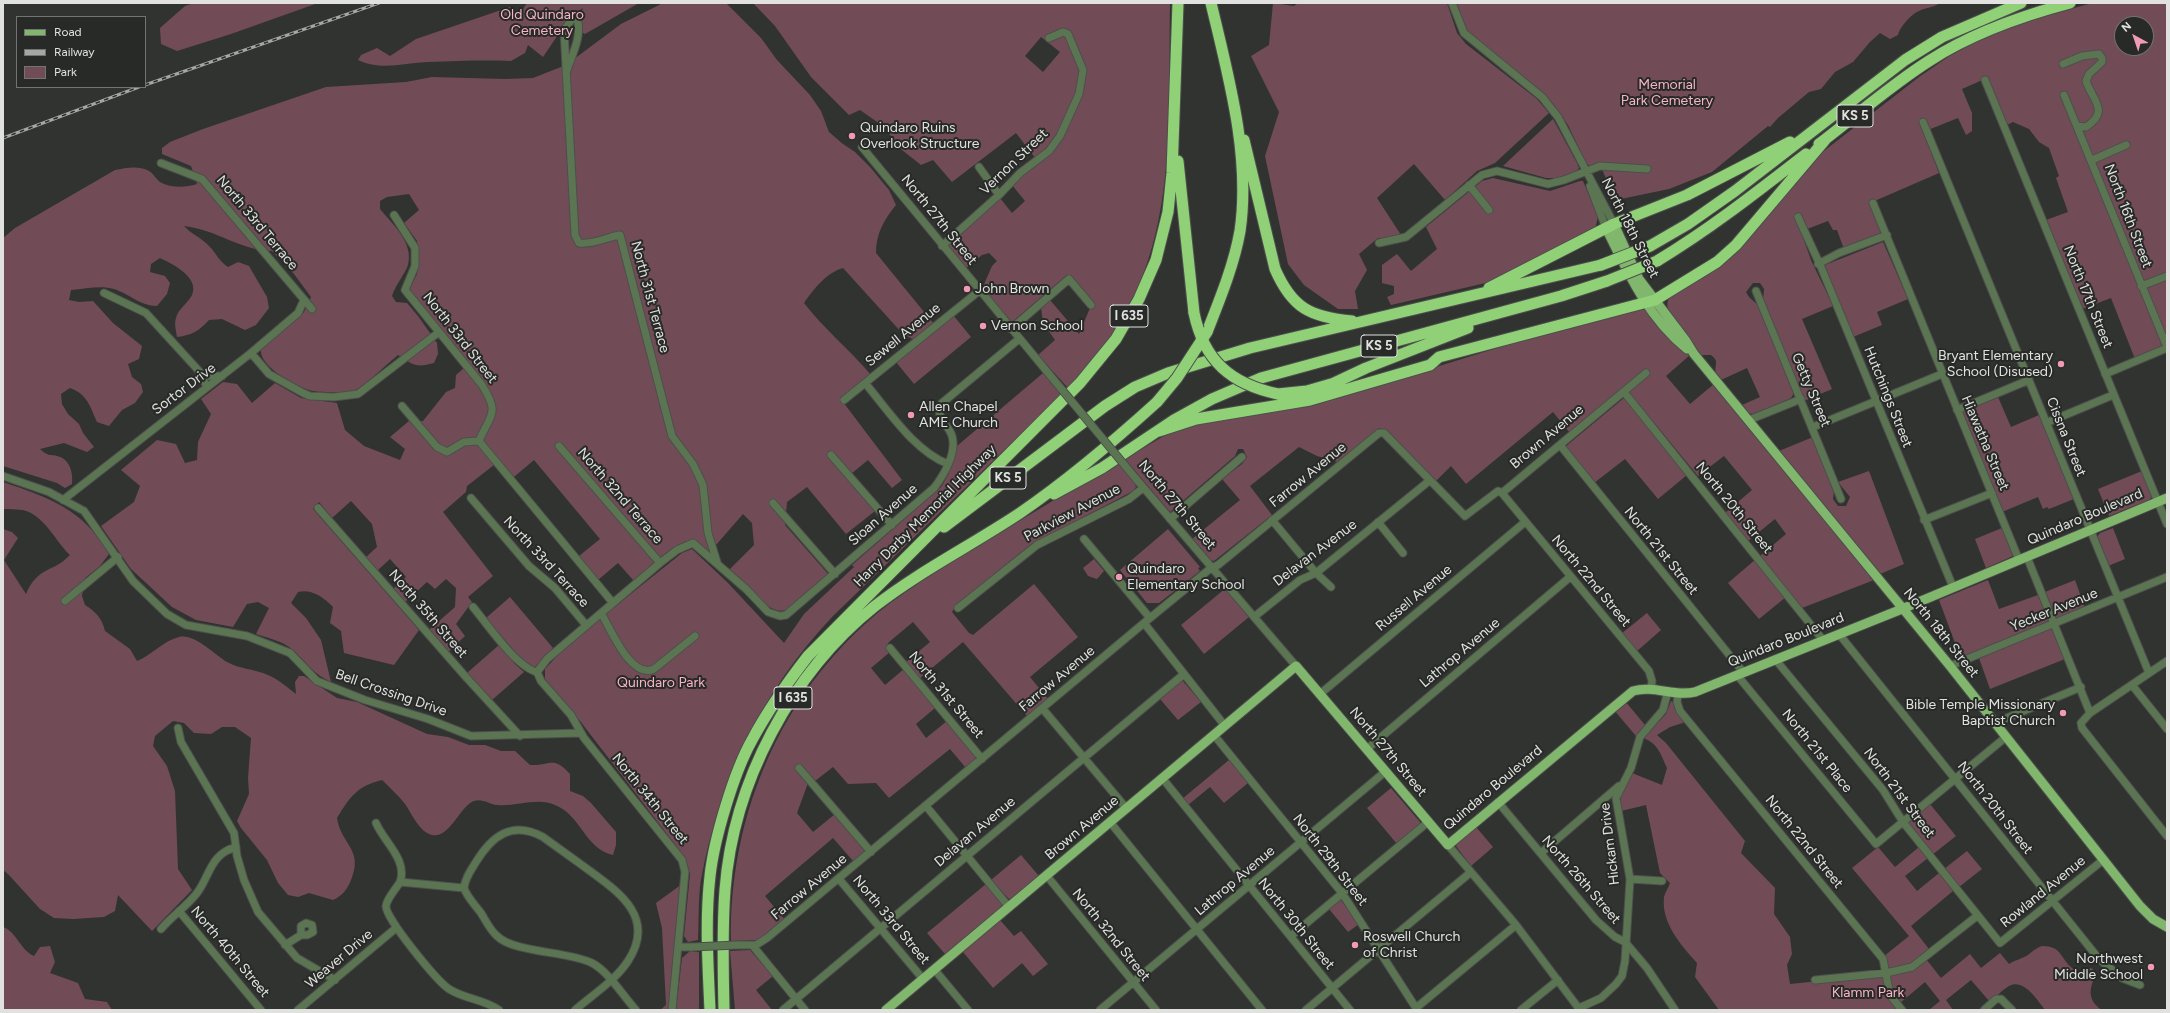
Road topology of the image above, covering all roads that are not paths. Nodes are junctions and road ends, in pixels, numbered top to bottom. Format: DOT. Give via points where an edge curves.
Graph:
graph roads {
  1 [pos="1178,3"];
  2 [pos="1211,3"];
  3 [pos="1452,3"];
  4 [pos="2021,3"];
  5 [pos="2070,3"];
  6 [pos="1049,38"];
  7 [pos="2063,64"];
  8 [pos="566,73"];
  9 [pos="1985,80"];
  10 [pos="2064,95"];
  11 [pos="1238,119"];
  12 [pos="1923,122"];
  13 [pos="1174,124"];
  14 [pos="2077,126"];
  15 [pos="1816,129"];
  16 [pos="1825,140"];
  17 [pos="2126,145"];
  18 [pos="862,146"];
  19 [pos="2092,160"];
  20 [pos="161,163"];
  21 [pos="979,167"];
  22 [pos="1647,169"];
  23 [pos="1585,172"];
  24 [pos="1469,185"];
  25 [pos="999,195"];
  26 [pos="1873,203"];
  27 [pos="1489,210"];
  28 [pos="394,215"];
  29 [pos="1798,217"];
  30 [pos="1610,226"];
  31 [pos="1886,235"];
  32 [pos="1379,243"];
  33 [pos="942,246"];
  34 [pos="1818,264"];
  35 [pos="2167,276"];
  36 [pos="2141,286"];
  37 [pos="979,291"];
  38 [pos="1756,291"];
  39 [pos="104,293"];
  40 [pos="1473,296"];
  41 [pos="304,300"];
  42 [pos="1650,301"];
  43 [pos="1091,305"];
  44 [pos="1523,307"];
  45 [pos="312,309"];
  46 [pos="1360,322"];
  47 [pos="1011,329"];
  48 [pos="439,332"];
  49 [pos="1019,339"];
  50 [pos="2167,347"];
  51 [pos="252,353"];
  52 [pos="1440,357"];
  53 [pos="199,371"];
  54 [pos="1646,373"];
  55 [pos="1942,374"];
  56 [pos="2105,374"];
  57 [pos="222,376"];
  58 [pos="2029,380"];
  59 [pos="865,383"];
  60 [pos="1332,384"];
  61 [pos="207,388"];
  62 [pos="1624,392"];
  63 [pos="2114,395"];
  64 [pos="1801,399"];
  65 [pos="844,400"];
  66 [pos="1875,401"];
  67 [pos="402,406"];
  68 [pos="1958,410"];
  69 [pos="1749,420"];
  70 [pos="2046,423"];
  71 [pos="1813,427"];
  72 [pos="1159,431"];
  73 [pos="479,441"];
  74 [pos="1560,445"];
  75 [pos="559,446"];
  76 [pos="831,455"];
  77 [pos="1242,457"];
  78 [pos="948,464"];
  79 [pos="3,476"];
  80 [pos="1430,481"];
  81 [pos="1143,488"];
  82 [pos="1502,493"];
  83 [pos="1992,493"];
  84 [pos="471,498"];
  85 [pos="2167,498"];
  86 [pos="1841,499"];
  87 [pos="63,500"];
  88 [pos="2158,502"];
  89 [pos="773,503"];
  90 [pos="318,508"];
  91 [pos="1020,512"];
  92 [pos="1170,519"];
  93 [pos="1272,520"];
  94 [pos="1924,520"];
  95 [pos="1378,522"];
  96 [pos="1525,522"];
  97 [pos="2167,524"];
  98 [pos="892,525"];
  99 [pos="2091,530"];
  100 [pos="1084,539"];
  101 [pos="912,551"];
  102 [pos="1403,553"];
  103 [pos="118,557"];
  104 [pos="2023,558"];
  105 [pos="660,563"];
  106 [pos="719,566"];
  107 [pos="1211,568"];
  108 [pos="1316,573"];
  109 [pos="835,574"];
  110 [pos="1570,577"];
  111 [pos="2167,577"];
  112 [pos="1332,587"];
  113 [pos="1953,588"];
  114 [pos="2119,597"];
  115 [pos="65,601"];
  116 [pos="613,603"];
  117 [pos="473,607"];
  118 [pos="958,608"];
  119 [pos="1902,609"];
  120 [pos="601,613"];
  121 [pos="1254,617"];
  122 [pos="1147,620"];
  123 [pos="2054,624"];
  124 [pos="586,625"];
  125 [pos="1839,634"];
  126 [pos="695,636"];
  127 [pos="1823,640"];
  128 [pos="890,648"];
  129 [pos="1775,659"];
  130 [pos="2167,661"];
  131 [pos="1296,666"];
  132 [pos="1950,666"];
  133 [pos="537,672"];
  134 [pos="1740,673"];
  135 [pos="2149,673"];
  136 [pos="1184,674"];
  137 [pos="2132,685"];
  138 [pos="2081,687"];
  139 [pos="1652,689"];
  140 [pos="1668,691"];
  141 [pos="1320,694"];
  142 [pos="1678,694"];
  143 [pos="1042,708"];
  144 [pos="2090,713"];
  145 [pos="1995,723"];
  146 [pos="1225,726"];
  147 [pos="178,728"];
  148 [pos="2167,729"];
  149 [pos="581,733"];
  150 [pos="1214,735"];
  151 [pos="520,736"];
  152 [pos="2006,737"];
  153 [pos="1367,749"];
  154 [pos="1084,758"];
  155 [pos="982,759"];
  156 [pos="799,768"];
  157 [pos="1386,771"];
  158 [pos="1162,779"];
  159 [pos="1955,780"];
  160 [pos="1624,782"];
  161 [pos="1498,802"];
  162 [pos="926,806"];
  163 [pos="1127,809"];
  164 [pos="1110,822"];
  165 [pos="1428,822"];
  166 [pos="1903,822"];
  167 [pos="378,826"];
  168 [pos="2167,836"];
  169 [pos="1301,842"];
  170 [pos="1448,844"];
  171 [pos="236,847"];
  172 [pos="871,852"];
  173 [pos="1540,853"];
  174 [pos="968,856"];
  175 [pos="2103,860"];
  176 [pos="1471,872"];
  177 [pos="1047,876"];
  178 [pos="839,879"];
  179 [pos="1630,879"];
  180 [pos="1662,881"];
  181 [pos="400,882"];
  182 [pos="1249,886"];
  183 [pos="464,888"];
  184 [pos="1342,893"];
  185 [pos="2052,901"];
  186 [pos="1009,907"];
  187 [pos="179,911"];
  188 [pos="1977,916"];
  189 [pos="2166,924"];
  190 [pos="1516,925"];
  191 [pos="396,928"];
  192 [pos="881,928"];
  193 [pos="161,929"];
  194 [pos="1197,929"];
  195 [pos="300,935"];
  196 [pos="1291,936"];
  197 [pos="1625,942"];
  198 [pos="2000,943"];
  199 [pos="285,945"];
  200 [pos="753,946"];
  201 [pos="678,947"];
  202 [pos="1379,950"];
  203 [pos="934,969"];
  204 [pos="1886,973"];
  205 [pos="923,978"];
  206 [pos="335,980"];
  207 [pos="610,980"];
  208 [pos="1558,980"];
  209 [pos="1815,980"];
  210 [pos="723,981"];
  211 [pos="1133,982"];
  212 [pos="2140,985"];
  213 [pos="1332,988"];
  214 [pos="796,999"];
  215 [pos="709,1007"];
  216 [pos="1580,1009"];
  217 [pos="260,1010"];
  218 [pos="298,1010"];
  219 [pos="499,1010"];
  220 [pos="574,1010"];
  221 [pos="636,1010"];
  222 [pos="672,1010"];
  223 [pos="724,1010"];
  224 [pos="731,1010"];
  225 [pos="783,1010"];
  226 [pos="805,1010"];
  227 [pos="886,1010"];
  228 [pos="968,1010"];
  229 [pos="1100,1010"];
  230 [pos="1156,1010"];
  231 [pos="1262,1010"];
  232 [pos="1306,1010"];
  233 [pos="1350,1010"];
  234 [pos="1521,1010"];
  235 [pos="1675,1010"];
  236 [pos="1902,1010"];
  237 [pos="1984,1010"];
  238 [pos="2012,1010"];
  1 -- 13 [label="highway, Harry Darby Memorial Highway / I 635"];
  2 -- 11 [label="highway, Harry Darby Memorial Highway / I 635"];
  3 -- 23 [label="street, North 18th Street" via="1464,34 1548,104 1562,123"];
  4 -- 15 [label="highway, KS 5" via="1942,36 1905,60"];
  5 -- 16 [label="highway, KS 5" via="1973,36 1930,60"];
  6 -- 25 [label="street, Vernon Street" via="1063,32 1068,34 1083,70 1079,94 1055,143"];
  7 -- 14 [label="street" via="2082,56 2099,54 2102,58 2102,62 2089,74 2086,81 2098,105 2098,115 2096,120 2086,127"];
  8 -- 8 [label="street, North 31st Terrace" via="564,30 572,19 577,19 578,36"];
  8 -- 106 [label="street, North 31st Terrace" via="574,235 579,243 588,244 607,237 620,236 672,436 699,474 708,533"];
  9 -- 56 [label="street, North 17th Street"];
  10 -- 14 [label="street, North 16th Street"];
  11 -- 46 [label="highway" via="1249,154 1275,269 1283,288 1297,304 1311,312 1328,319"];
  11 -- 91 [label="highway, Harry Darby Memorial Highway / I 635, bridge" via="1241,154 1240,231 1226,284 1207,332 1177,378 1157,402 1124,432"];
  12 -- 58 [label="street, Cissna Street"];
  13 -- 60 [label="highway, bridge" via="1194,313 1198,332 1207,351 1224,371 1252,388 1278,394 1307,391"];
  13 -- 101 [label="highway, Harry Darby Memorial Highway / I 635" via="1168,212 1156,260 1139,299 1116,339 1080,383"];
  14 -- 19 [label="street, North 16th Street"];
  15 -- 30 [label="highway" via="1688,195"];
  15 -- 40 [label="highway, KS 5, bridge" via="1729,196 1650,246 1601,265"];
  16 -- 42 [label="highway" via="1736,245 1717,262"];
  16 -- 44 [label="highway, KS 5, bridge" via="1735,210 1657,261 1607,281"];
  17 -- 19 [label="street"];
  18 -- 33 [label="street, North 27th Street"];
  19 -- 36 [label="street, North 16th Street"];
  20 -- 41 [label="street, North 33rd Terrace" via="202,179"];
  21 -- 25 [label="street"];
  22 -- 23 [label="street" via="1606,165"];
  23 -- 24 [label="street" via="1548,184 1497,171 1482,175"];
  23 -- 30 [label="street, North 18th Street"];
  24 -- 27 [label="street"];
  24 -- 32 [label="street" via="1406,238"];
  25 -- 33 [label="street, Vernon Street"];
  26 -- 31 [label="street, Hiawatha Street"];
  28 -- 48 [label="street, North 33rd Street" via="415,248 415,266 405,290"];
  29 -- 34 [label="street, Hutchings Street"];
  30 -- 40 [label="highway"];
  30 -- 42 [label="main road, North 18th Street" via="1635,287"];
  31 -- 34 [label="street"];
  31 -- 55 [label="street, Hiawatha Street"];
  33 -- 37 [label="street, North 27th Street"];
  34 -- 66 [label="street, Hutchings Street"];
  35 -- 36 [label="street"];
  36 -- 50 [label="street, North 16th Street"];
  37 -- 47 [label="street, North 27th Street"];
  37 -- 59 [label="street, Sewell Avenue"];
  38 -- 64 [label="street, Getty Street"];
  39 -- 53 [label="street" via="146,313"];
  40 -- 46 [label="highway, KS 5"];
  41 -- 45 [label="street"];
  41 -- 51 [label="street, Sortor Drive" via="298,314"];
  42 -- 52 [label="highway"];
  42 -- 69 [label="main road, North 18th Street" via="1681,344 1694,354"];
  43 -- 47 [label="street" via="1069,279"];
  44 -- 60 [label="highway" via="1366,368"];
  44 -- 72 [label="highway, KS 5" via="1261,378 1212,399"];
  46 -- 101 [label="highway, KS 5" via="1203,361 1135,387 1105,406"];
  47 -- 49 [label="street, North 27th Street"];
  48 -- 51 [label="street" via="358,394 334,397 310,396 303,393 269,374"];
  48 -- 73 [label="street, North 33rd Street" via="482,385 493,406 493,412"];
  49 -- 78 [label="street, Sloan Avenue" via="945,399 939,408 940,417 952,435"];
  49 -- 81 [label="street, North 27th Street, bridge"];
  50 -- 56 [label="street"];
  51 -- 57 [label="street, Sortor Drive"];
  52 -- 60 [label="highway"];
  52 -- 72 [label="highway" via="1430,364 1310,400 1196,419"];
  53 -- 57 [label="street" via="205,376"];
  53 -- 61 [label="street"];
  54 -- 62 [label="street, Brown Avenue"];
  55 -- 66 [label="street"];
  55 -- 68 [label="street, Hiawatha Street"];
  56 -- 63 [label="street, North 17th Street"];
  57 -- 61 [label="street, Sortor Drive"];
  58 -- 68 [label="street"];
  58 -- 70 [label="street, Cissna Street"];
  59 -- 65 [label="street, Sewell Avenue"];
  59 -- 78 [label="street" via="920,447 931,457"];
  61 -- 87 [label="street, Sortor Drive"];
  62 -- 74 [label="street, Brown Avenue"];
  62 -- 127 [label="street, North 20th Street"];
  63 -- 70 [label="street"];
  63 -- 88 [label="street, North 17th Street"];
  64 -- 69 [label="street"];
  64 -- 71 [label="street, Getty Street"];
  66 -- 71 [label="street"];
  66 -- 94 [label="street, Hutchings Street"];
  67 -- 73 [label="street" via="438,447 447,452 464,442"];
  68 -- 83 [label="street, Hiawatha Street"];
  69 -- 119 [label="main road, North 18th Street"];
  70 -- 99 [label="street, Cissna Street"];
  71 -- 86 [label="street, Getty Street"];
  72 -- 91 [label="highway, KS 5" via="1102,468"];
  73 -- 116 [label="street"];
  74 -- 82 [label="street, Brown Avenue"];
  74 -- 134 [label="street, North 21st Street"];
  75 -- 105 [label="street, North 32nd Terrace"];
  76 -- 98 [label="street"];
  77 -- 92 [label="street"];
  78 -- 98 [label="street, Sloan Avenue" via="931,491"];
  79 -- 87 [label="street, Bell Crossing Drive"];
  80 -- 82 [label="street, Brown Avenue" via="1465,516 1498,491"];
  80 -- 93 [label="street, Farrow Avenue" via="1384,433 1379,434"];
  80 -- 95 [label="street, Delavan Avenue"];
  81 -- 92 [label="street, North 27th Street"];
  81 -- 118 [label="street, Parkview Avenue" via="1129,499 1037,545"];
  82 -- 96 [label="street, North 22nd Street"];
  83 -- 94 [label="street"];
  83 -- 104 [label="street, Hiawatha Street"];
  84 -- 124 [label="street, North 33rd Terrace" via="529,566 555,588"];
  85 -- 88 [label="main road, Quindaro Boulevard"];
  87 -- 103 [label="street, Bell Crossing Drive" via="84,511"];
  88 -- 97 [label="street, North 17th Street"];
  88 -- 99 [label="main road, Quindaro Boulevard"];
  89 -- 109 [label="street"];
  90 -- 151 [label="street, North 35th Street" via="464,676"];
  91 -- 210 [label="highway, Harry Darby Memorial Highway / I 635" via="909,581 874,607 842,636 804,680 771,736 747,790 732,842 725,889"];
  92 -- 107 [label="street, North 27th Street"];
  93 -- 107 [label="street, Farrow Avenue"];
  93 -- 108 [label="street"];
  94 -- 113 [label="street, Hutchings Street"];
  95 -- 102 [label="street"];
  95 -- 108 [label="street, Delavan Avenue"];
  96 -- 110 [label="street, North 22nd Street"];
  96 -- 141 [label="street, Russell Avenue"];
  98 -- 109 [label="street, Sloan Avenue"];
  99 -- 104 [label="main road, Quindaro Boulevard"];
  99 -- 114 [label="street, Cissna Street"];
  100 -- 122 [label="street"];
  101 -- 215 [label="highway, Harry Darby Memorial Highway / I 635" via="808,656 779,694 751,741 723,818 710,875 707,920"];
  103 -- 115 [label="street"];
  103 -- 151 [label="street, Bell Crossing Drive" via="133,581 168,614 186,625 247,636 290,653 317,681 364,700 428,718 471,736"];
  104 -- 113 [label="main road, Quindaro Boulevard"];
  104 -- 123 [label="street, Hiawatha Street"];
  105 -- 106 [label="street" via="677,550 693,543"];
  105 -- 116 [label="street"];
  106 -- 109 [label="street, Sloan Avenue" via="768,612 780,616 786,615"];
  107 -- 121 [label="street, North 27th Street"];
  107 -- 122 [label="street, Farrow Avenue"];
  108 -- 112 [label="street"];
  108 -- 121 [label="street, Delavan Avenue" via="1300,580"];
  110 -- 139 [label="street, North 22nd Street" via="1649,671"];
  110 -- 153 [label="street, Lathrop Avenue"];
  111 -- 114 [label="street, Yecker Avenue"];
  113 -- 119 [label="main road, Quindaro Boulevard"];
  114 -- 123 [label="street, Yecker Avenue"];
  114 -- 135 [label="street, Cissna Street"];
  116 -- 120 [label="street"];
  117 -- 133 [label="street" via="518,662"];
  119 -- 125 [label="main road, Quindaro Boulevard"];
  119 -- 132 [label="main road, North 18th Street"];
  120 -- 124 [label="street"];
  120 -- 126 [label="street" via="627,657 641,670 654,669"];
  121 -- 131 [label="street, North 27th Street"];
  122 -- 136 [label="street"];
  122 -- 143 [label="street, Farrow Avenue"];
  123 -- 132 [label="street, Yecker Avenue"];
  123 -- 138 [label="street, Hiawatha Street"];
  124 -- 133 [label="street" via="547,659"];
  125 -- 127 [label="main road, Quindaro Boulevard"];
  125 -- 159 [label="street, North 20th Street"];
  127 -- 129 [label="main road, Quindaro Boulevard"];
  128 -- 155 [label="street, North 31st Street"];
  129 -- 134 [label="main road, Quindaro Boulevard"];
  129 -- 166 [label="street, North 21st Street" via="1883,790"];
  130 -- 135 [label="street"];
  131 -- 141 [label="main road, North 27th Street"];
  131 -- 146 [label="main road, Brown Avenue"];
  132 -- 145 [label="main road, North 18th Street"];
  133 -- 149 [label="street, North 34th Street" via="541,681 571,715"];
  134 -- 142 [label="main road, Quindaro Boulevard" via="1695,692"];
  134 -- 166 [label="street, North 21st Place" via="1876,844"];
  135 -- 137 [label="street"];
  136 -- 146 [label="street"];
  136 -- 154 [label="street, Delavan Avenue"];
  137 -- 144 [label="street"];
  137 -- 148 [label="street"];
  138 -- 144 [label="street, Hiawatha Street"];
  138 -- 145 [label="street"];
  139 -- 140 [label="main road, Quindaro Boulevard"];
  139 -- 161 [label="main road, Quindaro Boulevard" via="1642,688 1626,695"];
  140 -- 142 [label="main road, Quindaro Boulevard"];
  140 -- 160 [label="street, Hickam Drive" via="1664,710 1640,737"];
  141 -- 153 [label="main road, North 27th Street"];
  142 -- 204 [label="street, North 22nd Street" via="1680,710 1880,955"];
  143 -- 154 [label="street"];
  143 -- 155 [label="street, Farrow Avenue"];
  144 -- 168 [label="street" via="2082,720 2082,728"];
  145 -- 152 [label="main road, North 18th Street"];
  146 -- 150 [label="main road, Brown Avenue"];
  147 -- 171 [label="street" via="181,742 232,829"];
  149 -- 151 [label="street, Bell Crossing Drive"];
  149 -- 201 [label="street, North 34th Street" via="682,860 685,872"];
  150 -- 158 [label="main road, Brown Avenue"];
  150 -- 169 [label="street, North 29th Street"];
  152 -- 159 [label="street"];
  152 -- 175 [label="main road, North 18th Street"];
  153 -- 157 [label="main road, North 27th Street"];
  154 -- 163 [label="street"];
  154 -- 174 [label="street, Delavan Avenue"];
  155 -- 162 [label="street, Farrow Avenue"];
  156 -- 172 [label="street"];
  157 -- 165 [label="main road, North 27th Street"];
  157 -- 169 [label="street, Lathrop Avenue"];
  158 -- 163 [label="main road, Brown Avenue"];
  158 -- 182 [label="street, North 30th Street"];
  159 -- 166 [label="street"];
  159 -- 185 [label="street, North 20th Street"];
  160 -- 173 [label="street"];
  160 -- 179 [label="street, Hickam Drive" via="1616,798"];
  161 -- 170 [label="main road, Quindaro Boulevard"];
  161 -- 173 [label="street, North 26th Street"];
  162 -- 172 [label="street, Farrow Avenue"];
  162 -- 174 [label="street"];
  163 -- 164 [label="main road, Brown Avenue"];
  164 -- 177 [label="main road, Brown Avenue"];
  164 -- 194 [label="street"];
  165 -- 170 [label="main road, North 27th Street"];
  165 -- 184 [label="street"];
  166 -- 188 [label="street, North 21st Street"];
  167 -- 181 [label="street" via="402,866"];
  169 -- 182 [label="street, Lathrop Avenue"];
  169 -- 184 [label="street, North 29th Street"];
  170 -- 176 [label="street, North 27th Street"];
  171 -- 187 [label="street" via="223,853 216,860 196,894"];
  171 -- 199 [label="street" via="253,903"];
  172 -- 178 [label="street, Farrow Avenue"];
  173 -- 197 [label="street, North 26th Street" via="1596,920 1615,937"];
  174 -- 186 [label="street"];
  174 -- 192 [label="street, Delavan Avenue"];
  175 -- 185 [label="street, Rowland Avenue"];
  175 -- 189 [label="main road, North 18th Street" via="2147,914"];
  176 -- 190 [label="street, North 27th Street"];
  176 -- 202 [label="street"];
  177 -- 186 [label="main road, Brown Avenue"];
  177 -- 211 [label="street, North 32nd Street"];
  178 -- 192 [label="street, North 33rd Street"];
  178 -- 200 [label="street, Farrow Avenue" via="760,944"];
  179 -- 180 [label="street"];
  179 -- 197 [label="street, Hickam Drive"];
  181 -- 183 [label="street"];
  181 -- 191 [label="street" via="386,906"];
  182 -- 194 [label="street, Lathrop Avenue"];
  182 -- 196 [label="street, North 30th Street"];
  183 -- 207 [label="street" via="493,932 501,939 511,944 580,958 597,966"];
  183 -- 207 [label="street" via="466,877 489,842 500,834 523,830 543,837 619,892 635,916 638,932 632,955"];
  184 -- 196 [label="street"];
  184 -- 202 [label="street, North 29th Street"];
  185 -- 198 [label="street, Rowland Avenue"];
  185 -- 212 [label="street, North 20th Street" via="2109,968 2130,983"];
  186 -- 203 [label="main road, Brown Avenue"];
  187 -- 193 [label="street"];
  187 -- 217 [label="street, North 40th Street"];
  188 -- 198 [label="street, North 21st Street"];
  188 -- 204 [label="street" via="1912,967"];
  190 -- 202 [label="street, North 29th Street" via="1416,1008"];
  190 -- 208 [label="street, North 27th Street"];
  191 -- 206 [label="street, Weaver Drive"];
  191 -- 219 [label="street" via="448,988"];
  192 -- 205 [label="street, North 33rd Street"];
  192 -- 214 [label="street, Delavan Avenue"];
  194 -- 211 [label="street, Lathrop Avenue"];
  194 -- 231 [label="street"];
  195 -- 199 [label="street"];
  196 -- 213 [label="street, North 30th Street"];
  197 -- 216 [label="street, Hickam Drive" via="1626,961 1622,976 1601,998"];
  197 -- 235 [label="street, North 26th Street" via="1647,968"];
  199 -- 206 [label="street" via="304,964"];
  200 -- 201 [label="street, bridge"];
  200 -- 214 [label="street"];
  201 -- 222 [label="street"];
  202 -- 213 [label="street"];
  203 -- 205 [label="main road, Brown Avenue"];
  203 -- 228 [label="street, North 33rd Street"];
  204 -- 209 [label="street"];
  204 -- 236 [label="street, North 22nd Street" via="1890,995"];
  205 -- 227 [label="main road, Brown Avenue"];
  206 -- 218 [label="street, Weaver Drive"];
  207 -- 220 [label="street"];
  207 -- 221 [label="street"];
  208 -- 216 [label="street, North 27th Street"];
  208 -- 234 [label="street"];
  210 -- 223 [label="highway, Harry Darby Memorial Highway / I 635"];
  210 -- 224 [label="highway"];
  211 -- 229 [label="street, Lathrop Avenue"];
  211 -- 230 [label="street, North 32nd Street"];
  213 -- 232 [label="street"];
  213 -- 233 [label="street, North 30th Street"];
  214 -- 225 [label="street, Delavan Avenue"];
  214 -- 226 [label="street"];
  237 -- 238 [label="street" via="2001,999"];
}
